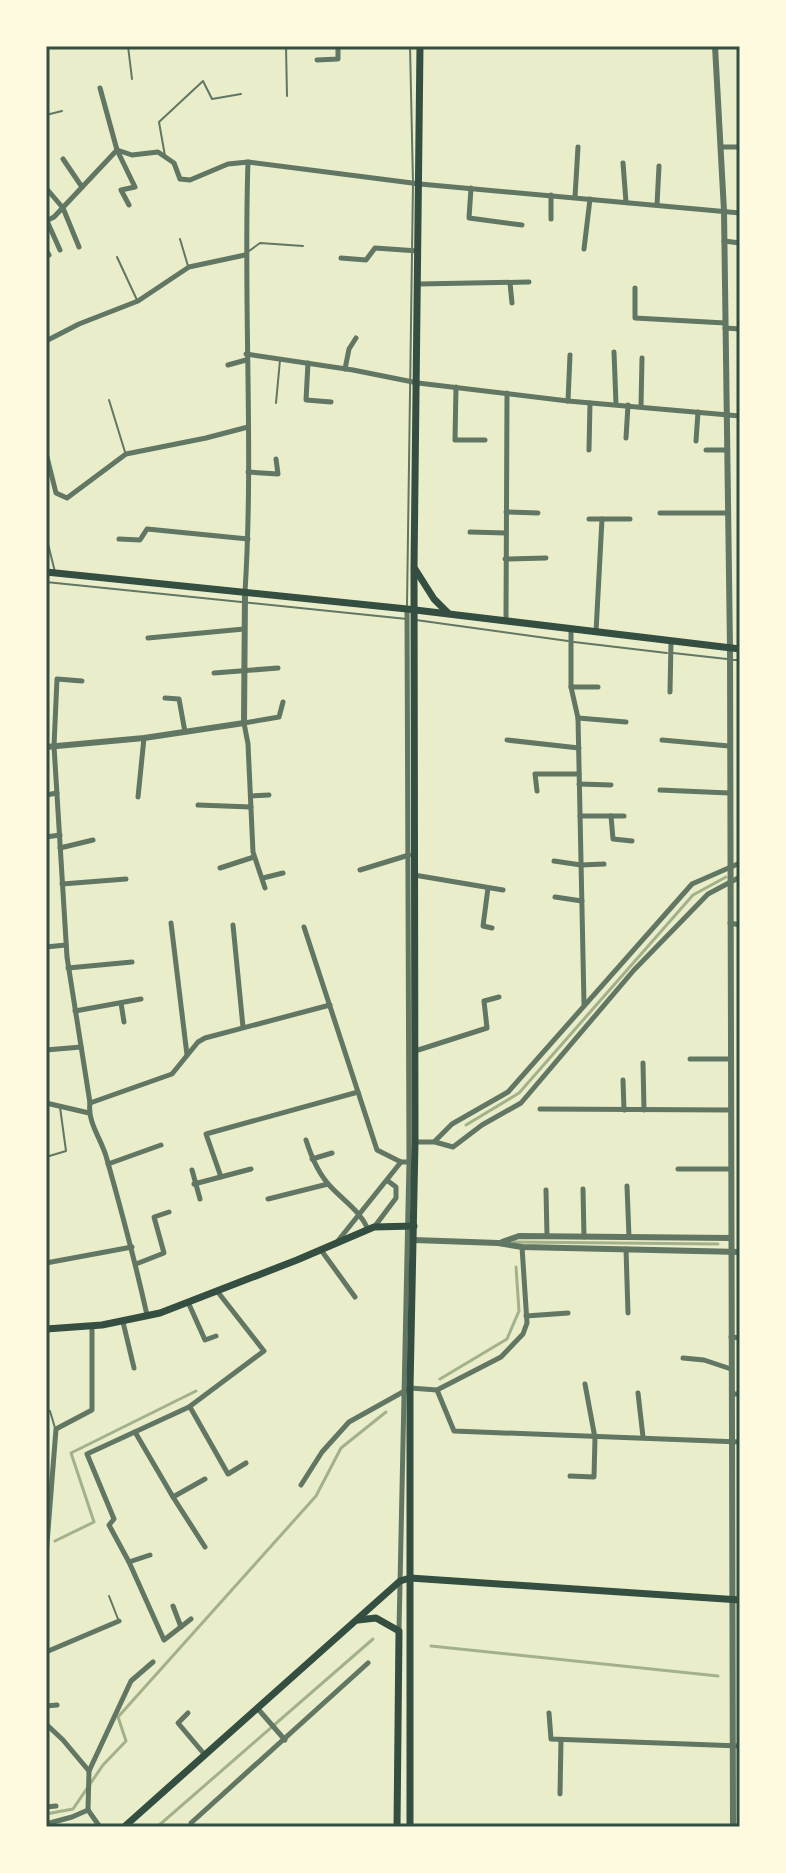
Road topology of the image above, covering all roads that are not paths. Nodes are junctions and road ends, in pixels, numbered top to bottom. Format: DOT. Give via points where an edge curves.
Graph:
graph roads {
  1 [pos="128,46"];
  2 [pos="286,46"];
  3 [pos="338,46"];
  4 [pos="410,46"];
  5 [pos="420,46"];
  6 [pos="715,46"];
  7 [pos="317,60"];
  8 [pos="132,79"];
  9 [pos="100,88"];
  10 [pos="241,94"];
  11 [pos="287,96"];
  12 [pos="62,111"];
  13 [pos="46,115"];
  14 [pos="578,147"];
  15 [pos="721,147"];
  16 [pos="740,147"];
  17 [pos="117,150"];
  18 [pos="166,157"];
  19 [pos="63,159"];
  20 [pos="248,162"];
  21 [pos="623,163"];
  22 [pos="659,166"];
  23 [pos="416,183"];
  24 [pos="82,187"];
  25 [pos="46,188"];
  26 [pos="471,188"];
  27 [pos="551,195"];
  28 [pos="575,197"];
  29 [pos="590,199"];
  30 [pos="626,202"];
  31 [pos="129,205"];
  32 [pos="657,205"];
  33 [pos="63,208"];
  34 [pos="724,211"];
  35 [pos="740,213"];
  36 [pos="551,219"];
  37 [pos="46,221"];
  38 [pos="522,225"];
  39 [pos="180,239"];
  40 [pos="724,241"];
  41 [pos="740,243"];
  42 [pos="303,246"];
  43 [pos="79,247"];
  44 [pos="584,249"];
  45 [pos="60,250"];
  46 [pos="415,251"];
  47 [pos="245,255"];
  48 [pos="117,257"];
  49 [pos="341,258"];
  50 [pos="189,267"];
  51 [pos="529,282"];
  52 [pos="510,283"];
  53 [pos="419,284"];
  54 [pos="635,288"];
  55 [pos="138,301"];
  56 [pos="512,303"];
  57 [pos="725,326"];
  58 [pos="740,329"];
  59 [pos="356,338"];
  60 [pos="46,341"];
  61 [pos="614,352"];
  62 [pos="570,355"];
  63 [pos="246,357"];
  64 [pos="642,358"];
  65 [pos="280,359"];
  66 [pos="308,363"];
  67 [pos="228,365"];
  68 [pos="345,369"];
  69 [pos="409,380"];
  70 [pos="418,383"];
  71 [pos="456,387"];
  72 [pos="507,393"];
  73 [pos="109,400"];
  74 [pos="568,401"];
  75 [pos="331,402"];
  76 [pos="276,403"];
  77 [pos="590,403"];
  78 [pos="616,404"];
  79 [pos="628,405"];
  80 [pos="641,406"];
  81 [pos="698,412"];
  82 [pos="727,415"];
  83 [pos="740,416"];
  84 [pos="248,427"];
  85 [pos="626,438"];
  86 [pos="485,440"];
  87 [pos="696,441"];
  88 [pos="589,450"];
  89 [pos="706,450"];
  90 [pos="726,450"];
  91 [pos="46,453"];
  92 [pos="126,454"];
  93 [pos="276,459"];
  94 [pos="248,472"];
  95 [pos="506,512"];
  96 [pos="538,513"];
  97 [pos="660,513"];
  98 [pos="727,513"];
  99 [pos="589,519"];
  100 [pos="602,519"];
  101 [pos="630,519"];
  102 [pos="470,532"];
  103 [pos="506,533"];
  104 [pos="46,536"];
  105 [pos="119,539"];
  106 [pos="248,539"];
  107 [pos="546,558"];
  108 [pos="505,559"];
  109 [pos="414,568"];
  110 [pos="46,572"];
  111 [pos="56,573"];
  112 [pos="46,582"];
  113 [pos="245,592"];
  114 [pos="244,603"];
  115 [pos="411,610"];
  116 [pos="450,614"];
  117 [pos="411,619"];
  118 [pos="506,621"];
  119 [pos="244,629"];
  120 [pos="571,629"];
  121 [pos="596,632"];
  122 [pos="148,638"];
  123 [pos="671,641"];
  124 [pos="571,642"];
  125 [pos="730,648"];
  126 [pos="740,649"];
  127 [pos="671,653"];
  128 [pos="729,659"];
  129 [pos="740,660"];
  130 [pos="278,668"];
  131 [pos="244,669"];
  132 [pos="214,673"];
  133 [pos="82,681"];
  134 [pos="571,687"];
  135 [pos="598,687"];
  136 [pos="670,692"];
  137 [pos="165,698"];
  138 [pos="283,702"];
  139 [pos="578,718"];
  140 [pos="626,722"];
  141 [pos="244,723"];
  142 [pos="729,724"];
  143 [pos="740,725"];
  144 [pos="185,732"];
  145 [pos="144,738"];
  146 [pos="507,740"];
  147 [pos="662,740"];
  148 [pos="54,746"];
  149 [pos="729,746"];
  150 [pos="46,747"];
  151 [pos="579,748"];
  152 [pos="579,774"];
  153 [pos="579,784"];
  154 [pos="611,785"];
  155 [pos="660,790"];
  156 [pos="537,791"];
  157 [pos="57,793"];
  158 [pos="729,793"];
  159 [pos="46,795"];
  160 [pos="269,795"];
  161 [pos="251,796"];
  162 [pos="138,797"];
  163 [pos="198,805"];
  164 [pos="251,807"];
  165 [pos="580,816"];
  166 [pos="611,816"];
  167 [pos="624,816"];
  168 [pos="60,835"];
  169 [pos="46,837"];
  170 [pos="93,840"];
  171 [pos="632,841"];
  172 [pos="60,848"];
  173 [pos="411,855"];
  174 [pos="254,857"];
  175 [pos="554,861"];
  176 [pos="740,863"];
  177 [pos="604,864"];
  178 [pos="581,865"];
  179 [pos="730,867"];
  180 [pos="220,868"];
  181 [pos="360,870"];
  182 [pos="283,873"];
  183 [pos="414,875"];
  184 [pos="740,877"];
  185 [pos="263,878"];
  186 [pos="126,879"];
  187 [pos="730,881"];
  188 [pos="62,884"];
  189 [pos="265,888"];
  190 [pos="488,888"];
  191 [pos="503,890"];
  192 [pos="555,897"];
  193 [pos="582,901"];
  194 [pos="171,923"];
  195 [pos="730,923"];
  196 [pos="233,925"];
  197 [pos="740,925"];
  198 [pos="304,927"];
  199 [pos="492,928"];
  200 [pos="66,945"];
  201 [pos="46,947"];
  202 [pos="132,962"];
  203 [pos="623,962"];
  204 [pos="68,968"];
  205 [pos="634,970"];
  206 [pos="499,997"];
  207 [pos="141,999"];
  208 [pos="121,1003"];
  209 [pos="330,1005"];
  210 [pos="584,1005"];
  211 [pos="75,1011"];
  212 [pos="124,1022"];
  213 [pos="243,1027"];
  214 [pos="81,1047"];
  215 [pos="46,1050"];
  216 [pos="415,1051"];
  217 [pos="187,1056"];
  218 [pos="690,1059"];
  219 [pos="731,1059"];
  220 [pos="643,1063"];
  221 [pos="623,1080"];
  222 [pos="358,1092"];
  223 [pos="46,1103"];
  224 [pos="90,1103"];
  225 [pos="60,1106"];
  226 [pos="540,1109"];
  227 [pos="624,1110"];
  228 [pos="644,1110"];
  229 [pos="730,1110"];
  230 [pos="89,1113"];
  231 [pos="306,1140"];
  232 [pos="415,1142"];
  233 [pos="435,1142"];
  234 [pos="161,1145"];
  235 [pos="332,1153"];
  236 [pos="46,1157"];
  237 [pos="312,1159"];
  238 [pos="401,1162"];
  239 [pos="412,1162"];
  240 [pos="108,1164"];
  241 [pos="251,1169"];
  242 [pos="678,1169"];
  243 [pos="730,1169"];
  244 [pos="192,1170"];
  245 [pos="221,1177"];
  246 [pos="388,1181"];
  247 [pos="194,1184"];
  248 [pos="328,1184"];
  249 [pos="627,1186"];
  250 [pos="583,1189"];
  251 [pos="546,1190"];
  252 [pos="200,1199"];
  253 [pos="268,1199"];
  254 [pos="169,1212"];
  255 [pos="361,1214"];
  256 [pos="411,1226"];
  257 [pos="371,1228"];
  258 [pos="740,1229"];
  259 [pos="731,1235"];
  260 [pos="547,1236"];
  261 [pos="584,1237"];
  262 [pos="629,1237"];
  263 [pos="414,1240"];
  264 [pos="337,1242"];
  265 [pos="498,1243"];
  266 [pos="132,1247"];
  267 [pos="522,1247"];
  268 [pos="626,1249"];
  269 [pos="321,1250"];
  270 [pos="731,1251"];
  271 [pos="740,1252"];
  272 [pos="46,1263"];
  273 [pos="136,1264"];
  274 [pos="217,1291"];
  275 [pos="355,1297"];
  276 [pos="188,1302"];
  277 [pos="568,1313"];
  278 [pos="628,1313"];
  279 [pos="147,1316"];
  280 [pos="526,1316"];
  281 [pos="123,1322"];
  282 [pos="92,1326"];
  283 [pos="46,1329"];
  284 [pos="216,1336"];
  285 [pos="731,1337"];
  286 [pos="740,1338"];
  287 [pos="683,1358"];
  288 [pos="134,1368"];
  289 [pos="731,1369"];
  290 [pos="585,1384"];
  291 [pos="407,1390"];
  292 [pos="437,1390"];
  293 [pos="638,1393"];
  294 [pos="736,1394"];
  295 [pos="189,1407"];
  296 [pos="46,1411"];
  297 [pos="56,1429"];
  298 [pos="135,1432"];
  299 [pos="643,1437"];
  300 [pos="595,1438"];
  301 [pos="732,1441"];
  302 [pos="740,1442"];
  303 [pos="246,1463"];
  304 [pos="49,1469"];
  305 [pos="570,1476"];
  306 [pos="205,1479"];
  307 [pos="301,1485"];
  308 [pos="173,1497"];
  309 [pos="205,1547"];
  310 [pos="150,1555"];
  311 [pos="46,1556"];
  312 [pos="129,1562"];
  313 [pos="400,1577"];
  314 [pos="410,1578"];
  315 [pos="109,1596"];
  316 [pos="736,1599"];
  317 [pos="173,1606"];
  318 [pos="191,1619"];
  319 [pos="119,1621"];
  320 [pos="356,1621"];
  321 [pos="181,1627"];
  322 [pos="399,1631"];
  323 [pos="46,1652"];
  324 [pos="153,1662"];
  325 [pos="368,1663"];
  326 [pos="57,1705"];
  327 [pos="46,1706"];
  328 [pos="258,1709"];
  329 [pos="188,1713"];
  330 [pos="549,1713"];
  331 [pos="46,1724"];
  332 [pos="283,1738"];
  333 [pos="561,1740"];
  334 [pos="737,1746"];
  335 [pos="206,1756"];
  336 [pos="89,1771"];
  337 [pos="560,1794"];
  338 [pos="736,1797"];
  339 [pos="56,1806"];
  340 [pos="46,1807"];
  341 [pos="88,1810"];
  342 [pos="191,1823"];
  343 [pos="46,1824"];
  344 [pos="100,1827"];
  345 [pos="124,1827"];
  346 [pos="397,1827"];
  347 [pos="410,1827"];
  348 [pos="733,1827"];
  1 -- 8 [label="lane"];
  2 -- 11 [label="lane"];
  3 -- 7 [label="street" via="338,59"];
  4 -- 23 [label="lane"];
  5 -- 23 [label="main road"];
  6 -- 15 [label="street"];
  9 -- 17 [label="street"];
  10 -- 18 [label="lane" via="212,99 203,81 159,122"];
  12 -- 13 [label="lane"];
  14 -- 28 [label="street"];
  15 -- 16 [label="street"];
  15 -- 34 [label="street"];
  17 -- 18 [label="street"];
  17 -- 24 [label="street"];
  17 -- 31 [label="street" via="135,187 121,190"];
  18 -- 20 [label="street" via="180,179 190,180 228,164"];
  19 -- 24 [label="street"];
  20 -- 23 [label="street"];
  20 -- 47 [label="street"];
  21 -- 30 [label="street"];
  22 -- 32 [label="street"];
  23 -- 26 [label="street"];
  23 -- 46 [label="main road"];
  24 -- 33 [label="street"];
  25 -- 33 [label="street"];
  26 -- 27 [label="street"];
  26 -- 38 [label="street" via="469,218"];
  27 -- 28 [label="street"];
  27 -- 36 [label="street"];
  28 -- 29 [label="street"];
  29 -- 30 [label="street"];
  29 -- 44 [label="street"];
  30 -- 32 [label="street"];
  32 -- 34 [label="street"];
  33 -- 37 [label="street"];
  33 -- 43 [label="street"];
  34 -- 35 [label="street"];
  34 -- 40 [label="street"];
  37 -- 45 [label="street"];
  39 -- 50 [label="lane"];
  40 -- 41 [label="street"];
  40 -- 57 [label="street"];
  42 -- 47 [label="lane" via="260,243"];
  46 -- 49 [label="street" via="375,248 366,260"];
  46 -- 53 [label="main road"];
  46 -- 69 [label="lane"];
  47 -- 50 [label="street"];
  47 -- 63 [label="street"];
  48 -- 55 [label="lane"];
  50 -- 55 [label="street"];
  51 -- 52 [label="street"];
  52 -- 53 [label="street"];
  52 -- 56 [label="street"];
  53 -- 70 [label="main road"];
  54 -- 57 [label="street" via="635,318"];
  55 -- 60 [label="street"];
  57 -- 58 [label="street"];
  57 -- 82 [label="street"];
  59 -- 68 [label="street"];
  61 -- 78 [label="street"];
  62 -- 74 [label="street"];
  63 -- 65 [label="street"];
  63 -- 67 [label="street"];
  63 -- 84 [label="street"];
  64 -- 80 [label="street"];
  65 -- 66 [label="street"];
  65 -- 76 [label="lane"];
  66 -- 68 [label="street"];
  66 -- 75 [label="street" via="306,400"];
  68 -- 69 [label="street"];
  69 -- 70 [label="street"];
  69 -- 115 [label="lane"];
  70 -- 71 [label="street"];
  70 -- 109 [label="main road"];
  71 -- 72 [label="street"];
  71 -- 86 [label="street" via="455,440"];
  72 -- 74 [label="street"];
  72 -- 95 [label="street"];
  73 -- 92 [label="lane"];
  74 -- 77 [label="street"];
  77 -- 78 [label="street"];
  77 -- 88 [label="street"];
  78 -- 79 [label="street"];
  79 -- 80 [label="street"];
  79 -- 85 [label="street"];
  80 -- 81 [label="street"];
  81 -- 82 [label="street"];
  81 -- 87 [label="street"];
  82 -- 83 [label="street"];
  82 -- 90 [label="street"];
  84 -- 92 [label="street"];
  84 -- 94 [label="street"];
  89 -- 90 [label="street"];
  90 -- 98 [label="street"];
  91 -- 92 [label="street" via="56,493 67,498"];
  93 -- 94 [label="street" via="278,474"];
  94 -- 106 [label="street"];
  95 -- 96 [label="street"];
  95 -- 103 [label="street"];
  97 -- 98 [label="street"];
  98 -- 125 [label="street"];
  99 -- 100 [label="street"];
  100 -- 101 [label="street"];
  100 -- 121 [label="street"];
  102 -- 103 [label="street"];
  103 -- 108 [label="street"];
  104 -- 111 [label="lane"];
  105 -- 106 [label="street" via="140,540 147,529 164,529"];
  106 -- 113 [label="street"];
  107 -- 108 [label="street"];
  108 -- 118 [label="street"];
  109 -- 115 [label="main road"];
  109 -- 116 [label="main road"];
  110 -- 111 [label="main road"];
  111 -- 113 [label="main road"];
  112 -- 114 [label="lane"];
  113 -- 114 [label="street"];
  113 -- 115 [label="main road"];
  114 -- 117 [label="lane"];
  114 -- 119 [label="street"];
  115 -- 116 [label="main road"];
  115 -- 117 [label="main road"];
  116 -- 118 [label="main road"];
  117 -- 124 [label="lane"];
  117 -- 173 [label="main road"];
  118 -- 120 [label="main road"];
  119 -- 122 [label="street"];
  119 -- 131 [label="street"];
  120 -- 121 [label="main road"];
  120 -- 124 [label="street"];
  121 -- 123 [label="main road"];
  123 -- 125 [label="main road"];
  123 -- 127 [label="street"];
  124 -- 127 [label="lane"];
  124 -- 134 [label="street"];
  125 -- 126 [label="main road"];
  125 -- 128 [label="street"];
  127 -- 128 [label="lane"];
  127 -- 136 [label="street"];
  128 -- 129 [label="lane"];
  128 -- 142 [label="street"];
  130 -- 131 [label="street"];
  131 -- 132 [label="street"];
  131 -- 141 [label="street"];
  133 -- 148 [label="street" via="57,679"];
  134 -- 135 [label="street"];
  134 -- 139 [label="street"];
  137 -- 144 [label="street" via="179,699"];
  138 -- 141 [label="street" via="279,717"];
  139 -- 140 [label="street"];
  139 -- 151 [label="street"];
  141 -- 144 [label="street"];
  141 -- 161 [label="street"];
  142 -- 143 [label="street"];
  142 -- 149 [label="street"];
  144 -- 145 [label="street"];
  145 -- 148 [label="street"];
  145 -- 162 [label="street"];
  146 -- 151 [label="street"];
  147 -- 149 [label="street"];
  148 -- 150 [label="street"];
  148 -- 157 [label="street"];
  149 -- 158 [label="street"];
  151 -- 152 [label="street"];
  152 -- 153 [label="street"];
  152 -- 156 [label="street" via="535,774"];
  153 -- 154 [label="street"];
  153 -- 165 [label="street"];
  155 -- 158 [label="street"];
  157 -- 159 [label="street"];
  157 -- 168 [label="street"];
  158 -- 179 [label="street"];
  160 -- 161 [label="street"];
  161 -- 164 [label="street"];
  163 -- 164 [label="street"];
  164 -- 174 [label="street"];
  165 -- 166 [label="street"];
  165 -- 178 [label="street"];
  166 -- 167 [label="street"];
  166 -- 171 [label="street" via="613,839"];
  168 -- 169 [label="street"];
  168 -- 172 [label="street"];
  170 -- 172 [label="street"];
  172 -- 188 [label="street"];
  173 -- 181 [label="street"];
  173 -- 183 [label="main road"];
  173 -- 239 [label="street"];
  174 -- 180 [label="street"];
  174 -- 185 [label="street"];
  175 -- 178 [label="street"];
  176 -- 179 [label="street"];
  177 -- 178 [label="street"];
  178 -- 193 [label="street"];
  179 -- 187 [label="street"];
  179 -- 203 [label="street" via="692,884"];
  182 -- 185 [label="street"];
  183 -- 190 [label="street"];
  183 -- 216 [label="main road"];
  184 -- 187 [label="street"];
  185 -- 189 [label="street"];
  186 -- 188 [label="street"];
  187 -- 195 [label="street"];
  187 -- 205 [label="street" via="708,894"];
  188 -- 200 [label="street"];
  190 -- 191 [label="street"];
  190 -- 199 [label="street" via="483,926"];
  192 -- 193 [label="street"];
  193 -- 210 [label="street"];
  194 -- 217 [label="street"];
  195 -- 197 [label="street"];
  195 -- 219 [label="street"];
  196 -- 213 [label="street"];
  198 -- 209 [label="street"];
  200 -- 201 [label="street"];
  200 -- 204 [label="street"];
  202 -- 204 [label="street"];
  203 -- 205 [label="street"];
  203 -- 210 [label="street"];
  204 -- 211 [label="street"];
  205 -- 233 [label="street" via="521,1103 453,1147"];
  206 -- 216 [label="street" via="484,1001 487,1028"];
  207 -- 208 [label="street"];
  208 -- 211 [label="street"];
  208 -- 212 [label="street"];
  209 -- 213 [label="street"];
  209 -- 222 [label="street"];
  210 -- 233 [label="street" via="508,1092 452,1124"];
  211 -- 214 [label="street"];
  213 -- 217 [label="street" via="205,1038"];
  214 -- 215 [label="street"];
  214 -- 224 [label="street"];
  216 -- 232 [label="main road"];
  217 -- 224 [label="street" via="172,1074"];
  218 -- 219 [label="street"];
  219 -- 229 [label="street"];
  220 -- 228 [label="street"];
  221 -- 227 [label="street"];
  222 -- 238 [label="street" via="377,1150"];
  222 -- 245 [label="street" via="206,1134"];
  223 -- 225 [label="street"];
  224 -- 230 [label="street"];
  225 -- 230 [label="street"];
  225 -- 236 [label="lane" via="66,1151"];
  226 -- 227 [label="street"];
  227 -- 228 [label="street"];
  228 -- 229 [label="street"];
  229 -- 243 [label="street"];
  230 -- 240 [label="street"];
  231 -- 237 [label="street"];
  232 -- 233 [label="street"];
  232 -- 239 [label="main road"];
  234 -- 240 [label="street"];
  235 -- 237 [label="street"];
  237 -- 248 [label="street"];
  238 -- 239 [label="street"];
  238 -- 246 [label="street"];
  239 -- 256 [label="main road"];
  240 -- 266 [label="street"];
  241 -- 245 [label="street"];
  242 -- 243 [label="street"];
  243 -- 259 [label="street"];
  244 -- 247 [label="street"];
  245 -- 247 [label="street"];
  246 -- 255 [label="street"];
  246 -- 257 [label="street" via="396,1187 396,1198"];
  247 -- 252 [label="street"];
  248 -- 253 [label="street"];
  248 -- 255 [label="street"];
  249 -- 262 [label="street"];
  250 -- 261 [label="street"];
  251 -- 260 [label="street"];
  254 -- 273 [label="street" via="154,1217 164,1253"];
  255 -- 257 [label="street"];
  255 -- 264 [label="street"];
  256 -- 257 [label="main road"];
  256 -- 263 [label="main road"];
  256 -- 291 [label="street"];
  257 -- 264 [label="main road"];
  258 -- 259 [label="street"];
  259 -- 262 [label="street"];
  259 -- 270 [label="street"];
  260 -- 261 [label="street"];
  260 -- 265 [label="street"];
  261 -- 262 [label="street"];
  263 -- 265 [label="street"];
  263 -- 291 [label="main road"];
  264 -- 269 [label="main road"];
  265 -- 267 [label="street"];
  266 -- 272 [label="street"];
  266 -- 273 [label="street"];
  267 -- 268 [label="street"];
  267 -- 280 [label="street"];
  268 -- 270 [label="street"];
  268 -- 278 [label="street"];
  269 -- 274 [label="main road"];
  269 -- 275 [label="street"];
  270 -- 271 [label="street"];
  270 -- 285 [label="street"];
  273 -- 279 [label="street"];
  274 -- 276 [label="main road"];
  274 -- 295 [label="street" via="264,1351"];
  276 -- 279 [label="main road"];
  276 -- 284 [label="street" via="205,1340"];
  277 -- 280 [label="street"];
  279 -- 281 [label="main road"];
  280 -- 292 [label="street" via="523,1334 501,1357"];
  281 -- 282 [label="main road"];
  281 -- 288 [label="street"];
  282 -- 283 [label="main road"];
  282 -- 297 [label="street" via="92,1410"];
  285 -- 286 [label="street"];
  285 -- 289 [label="street"];
  287 -- 289 [label="street"];
  289 -- 294 [label="street"];
  290 -- 300 [label="street"];
  291 -- 292 [label="street"];
  291 -- 307 [label="street" via="349,1422"];
  291 -- 313 [label="street"];
  291 -- 314 [label="main road"];
  292 -- 300 [label="street" via="454,1431"];
  293 -- 299 [label="street"];
  294 -- 301 [label="street"];
  295 -- 298 [label="street"];
  295 -- 303 [label="street" via="228,1474"];
  296 -- 297 [label="lane"];
  297 -- 304 [label="street"];
  298 -- 308 [label="street"];
  298 -- 312 [label="street" via="87,1454 114,1519 109,1525"];
  299 -- 300 [label="street"];
  299 -- 301 [label="street"];
  300 -- 305 [label="street" via="594,1477"];
  301 -- 302 [label="street"];
  301 -- 316 [label="street"];
  304 -- 311 [label="street"];
  306 -- 308 [label="street"];
  308 -- 309 [label="street"];
  310 -- 312 [label="street"];
  312 -- 321 [label="street" via="164,1640"];
  313 -- 314 [label="main road"];
  313 -- 320 [label="main road"];
  313 -- 322 [label="street"];
  314 -- 316 [label="main road"];
  314 -- 347 [label="main road"];
  315 -- 319 [label="lane"];
  316 -- 334 [label="street"];
  317 -- 321 [label="street"];
  318 -- 321 [label="street"];
  319 -- 323 [label="street"];
  320 -- 322 [label="main road" via="376,1618"];
  320 -- 328 [label="main road"];
  322 -- 346 [label="main road"];
  324 -- 336 [label="street" via="131,1681"];
  325 -- 332 [label="street"];
  326 -- 327 [label="street"];
  328 -- 332 [label="street"];
  328 -- 335 [label="main road"];
  329 -- 335 [label="street" via="178,1723"];
  330 -- 333 [label="street" via="549,1738"];
  331 -- 336 [label="street"];
  332 -- 342 [label="street"];
  333 -- 334 [label="street"];
  333 -- 337 [label="street"];
  334 -- 338 [label="street"];
  335 -- 345 [label="main road"];
  336 -- 341 [label="street"];
  338 -- 348 [label="street"];
  339 -- 340 [label="street"];
  341 -- 343 [label="street"];
  341 -- 344 [label="street"];
}
